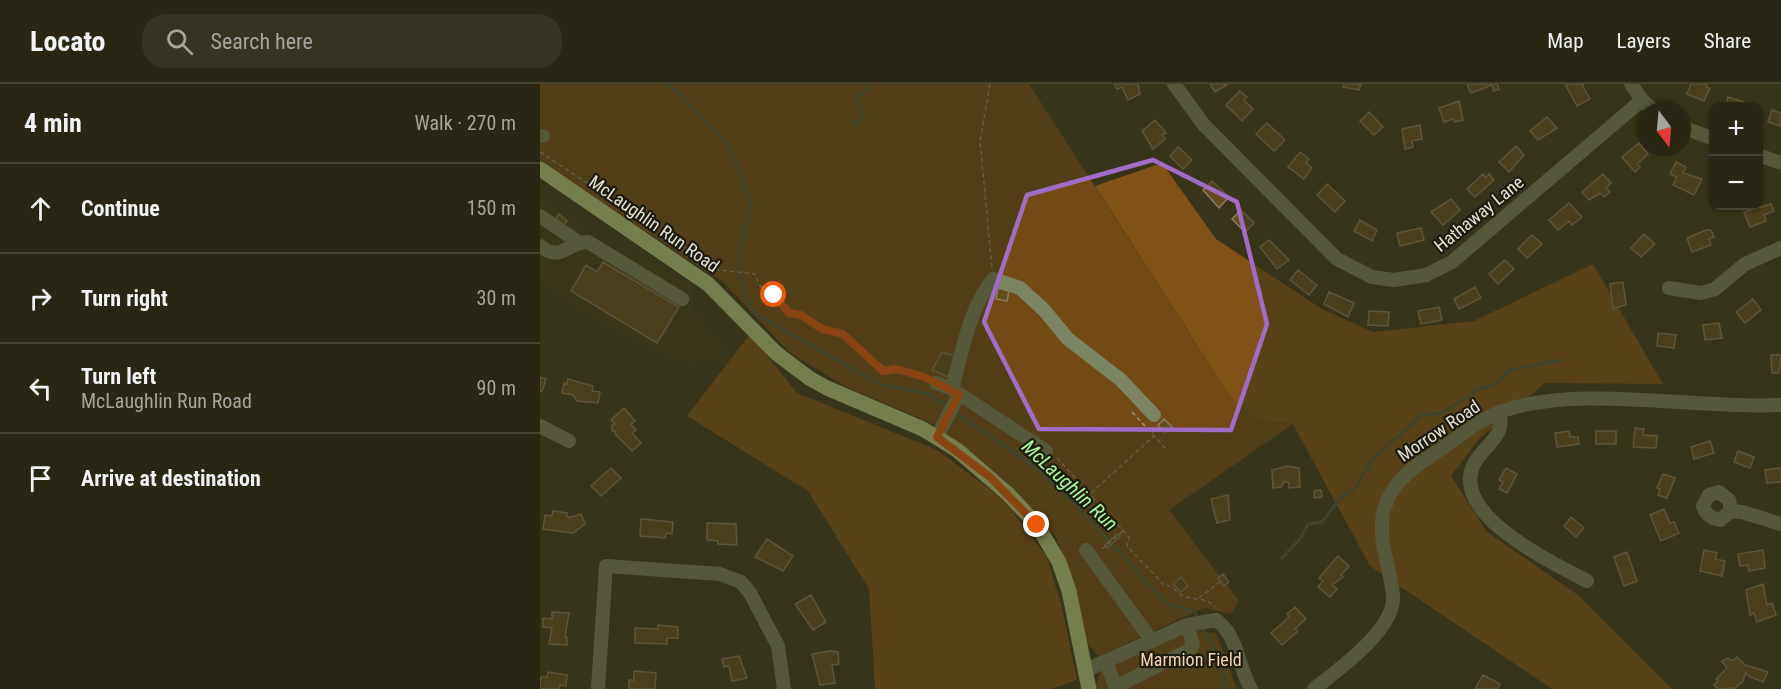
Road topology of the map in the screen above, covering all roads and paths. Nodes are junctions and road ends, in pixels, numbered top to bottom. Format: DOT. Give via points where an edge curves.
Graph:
graph roads {
  1 [pos="990,84"];
  2 [pos="1174,84"];
  3 [pos="1631,84"];
  4 [pos="1642,100"];
  5 [pos="1645,102"];
  6 [pos="1691,130"];
  7 [pos="1709,137"];
  8 [pos="540,152"];
  9 [pos="1761,156"];
  10 [pos="1781,163"];
  11 [pos="540,169"];
  12 [pos="540,216"];
  13 [pos="578,242"];
  14 [pos="540,246"];
  15 [pos="1781,248"];
  16 [pos="993,279"];
  17 [pos="1669,288"];
  18 [pos="682,299"];
  19 [pos="936,383"];
  20 [pos="955,395"];
  21 [pos="1781,405"];
  22 [pos="1132,412"];
  23 [pos="1499,412"];
  24 [pos="1156,419"];
  25 [pos="540,426"];
  26 [pos="1152,434"];
  27 [pos="1154,436"];
  28 [pos="937,437"];
  29 [pos="569,441"];
  30 [pos="1166,449"];
  31 [pos="1046,451"];
  32 [pos="1090,494"];
  33 [pos="1731,511"];
  34 [pos="1781,524"];
  35 [pos="1124,531"];
  36 [pos="1086,550"];
  37 [pos="1102,550"];
  38 [pos="1587,581"];
  39 [pos="1220,582"];
  40 [pos="1198,598"];
  41 [pos="1213,621"];
  42 [pos="1190,624"];
  43 [pos="1152,641"];
  44 [pos="1106,662"];
  45 [pos="1086,670"];
  46 [pos="598,689"];
  47 [pos="784,689"];
  48 [pos="1089,689"];
  49 [pos="1251,689"];
  50 [pos="1314,689"];
  1 -- 16 [label="path" via="980,141"];
  2 -- 4 [label="street, Hathaway Lane" via="1204,125 1337,259 1372,277 1394,280 1426,275 1452,262"];
  3 -- 4 [label="street"];
  4 -- 5 [label="street"];
  6 -- 7 [label="street"];
  8 -- 19 [label="path" via="719,270 755,274 762,289 777,297 786,310 822,329 843,334 883,371 896,369"];
  9 -- 10 [label="street"];
  11 -- 28 [label="main road, McLaughlin Run Road" via="695,273 776,353 810,378"];
  12 -- 13 [label="street"];
  13 -- 14 [label="street" via="561,253 550,254"];
  13 -- 18 [label="street" via="588,242"];
  15 -- 17 [label="street" via="1744,264 1715,289 1701,293"];
  16 -- 20 [label="street" via="983,291 967,333"];
  16 -- 24 [label="street" via="1020,288 1068,339 1121,380"];
  19 -- 20 [label="street"];
  20 -- 28 [label="street"];
  20 -- 31 [label="street"];
  21 -- 23 [label="street, Morrow Road" via="1607,399 1560,401"];
  22 -- 26 [label="path"];
  23 -- 38 [label="street" via="1501,430 1474,464 1470,487 1478,503 1501,531"];
  23 -- 50 [label="street, Morrow Road" via="1414,467 1397,483 1383,513 1382,530 1392,609 1382,629"];
  24 -- 26 [label="path"];
  25 -- 29 [label="street"];
  26 -- 27 [label="path"];
  27 -- 30 [label="path"];
  27 -- 32 [label="path"];
  28 -- 45 [label="main road, McLaughlin Run Road" via="1008,494 1046,539 1065,577"];
  31 -- 32 [label="path" via="1058,458"];
  32 -- 35 [label="path"];
  33 -- 34 [label="street"];
  35 -- 37 [label="path"];
  35 -- 40 [label="path" via="1129,537 1127,546 1164,585 1174,586 1183,596"];
  36 -- 43 [label="street"];
  39 -- 40 [label="path"];
  40 -- 41 [label="path" via="1214,605"];
  41 -- 42 [label="street"];
  41 -- 49 [label="street" via="1224,626 1230,636"];
  42 -- 43 [label="street"];
  42 -- 44 [label="street" via="1191,649 1119,685 1115,685"];
  43 -- 44 [label="street"];
  44 -- 45 [label="street"];
  45 -- 48 [label="main road, McLaughlin Run Road"];
  46 -- 47 [label="street" via="606,566 720,574 741,582 778,646"];
}
